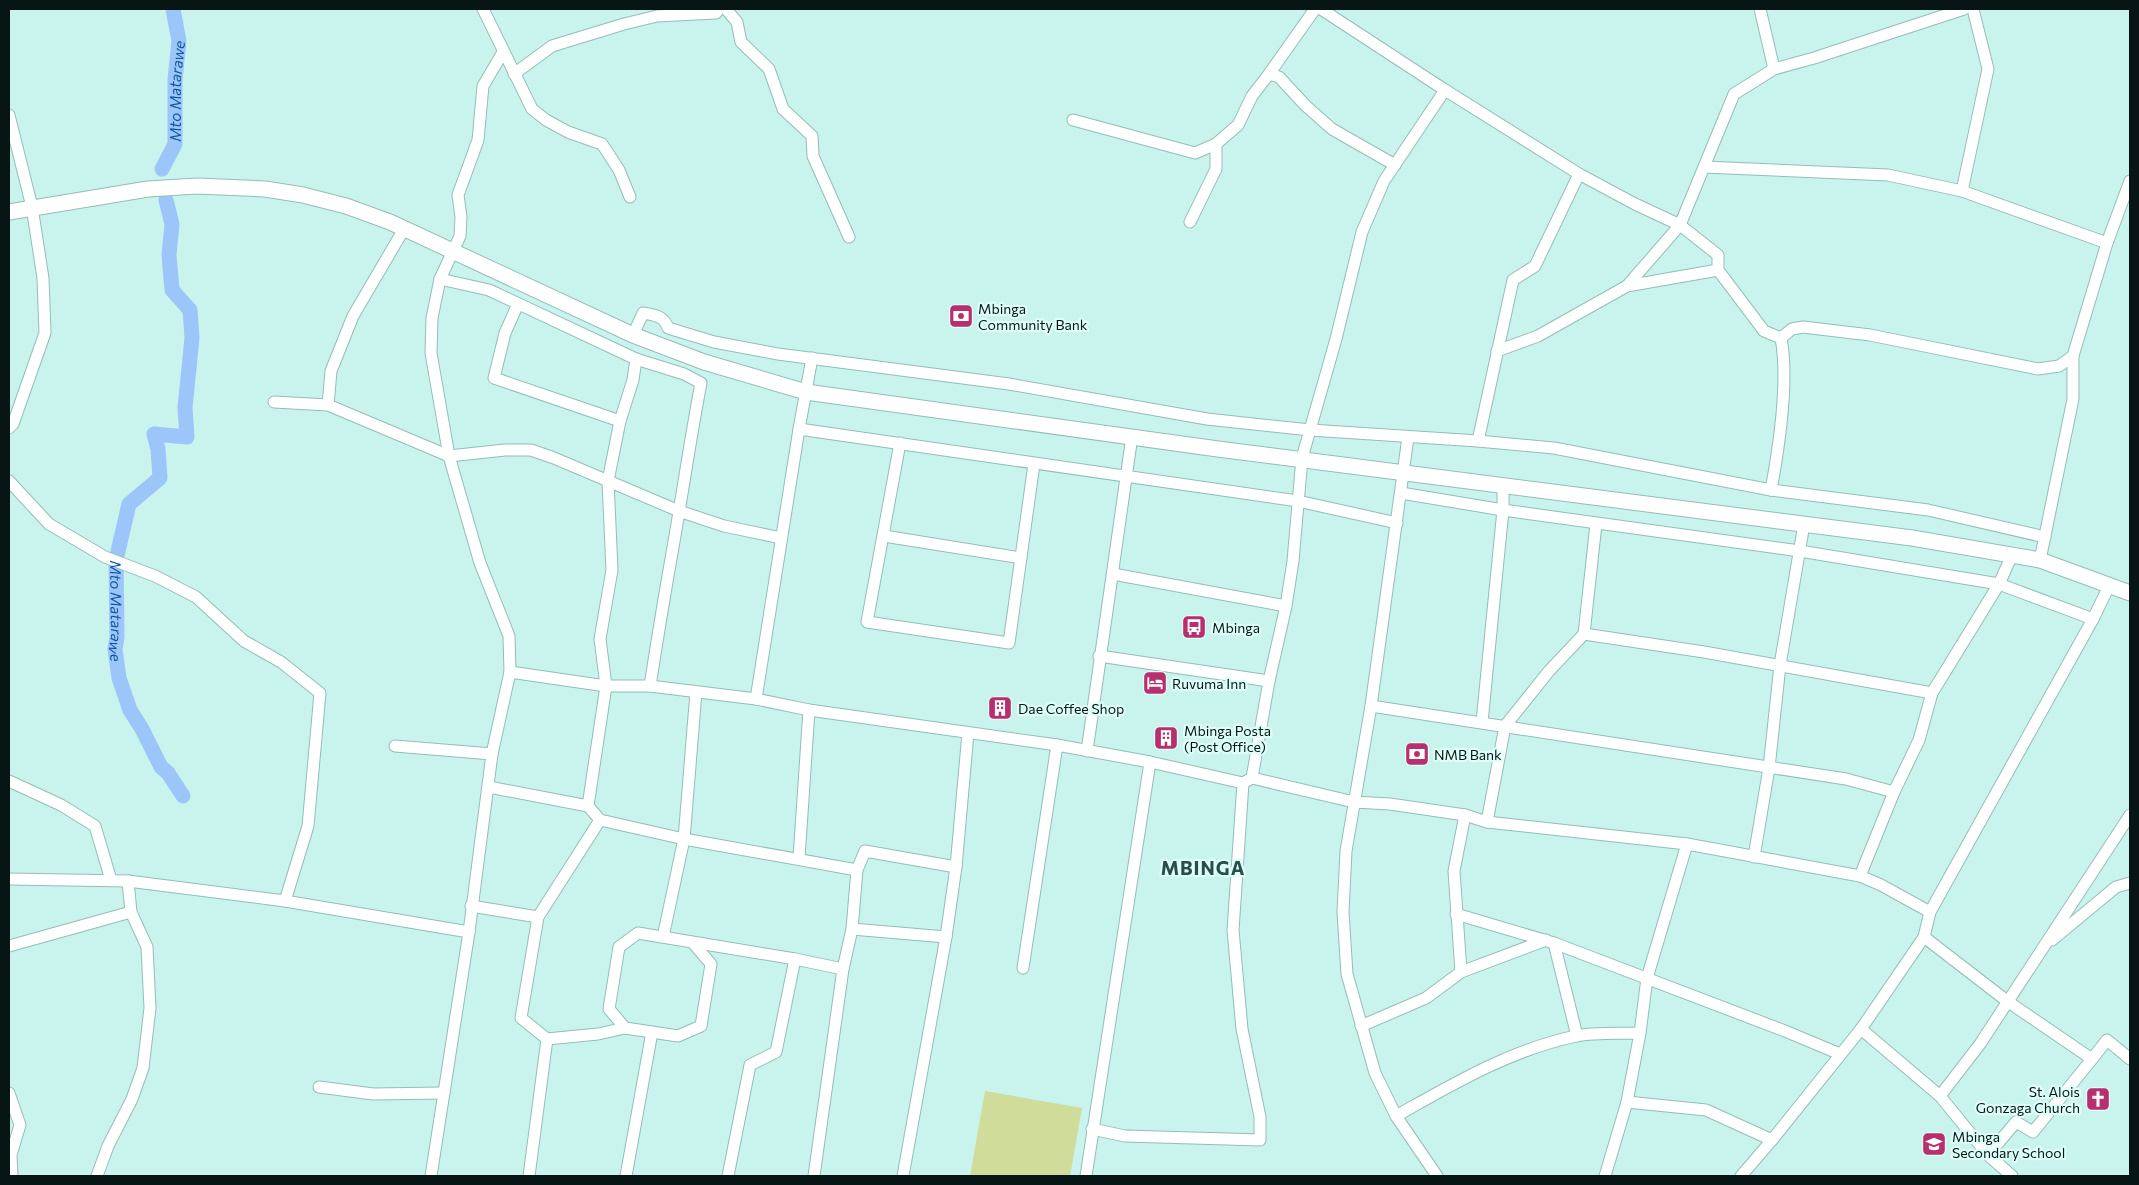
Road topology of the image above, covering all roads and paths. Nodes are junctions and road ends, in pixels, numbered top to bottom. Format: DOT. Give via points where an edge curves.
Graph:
graph roads {
  1 [pos="482,9"];
  2 [pos="719,9"];
  3 [pos="726,9"];
  4 [pos="1315,9"];
  5 [pos="1320,9"];
  6 [pos="1760,9"];
  7 [pos="1964,9"];
  8 [pos="1972,9"];
  9 [pos="503,52"];
  10 [pos="1774,69"];
  11 [pos="514,74"];
  12 [pos="1269,74"];
  13 [pos="1444,90"];
  14 [pos="9,115"];
  15 [pos="1073,120"];
  16 [pos="1216,144"];
  17 [pos="1395,165"];
  18 [pos="1704,167"];
  19 [pos="1578,174"];
  20 [pos="2130,181"];
  21 [pos="1962,191"];
  22 [pos="630,197"];
  23 [pos="32,207"];
  24 [pos="9,212"];
  25 [pos="1190,222"];
  26 [pos="1680,225"];
  27 [pos="404,229"];
  28 [pos="849,237"];
  29 [pos="2107,243"];
  30 [pos="452,251"];
  31 [pos="1718,270"];
  32 [pos="440,279"];
  33 [pos="1626,286"];
  34 [pos="518,304"];
  35 [pos="633,335"];
  36 [pos="1781,338"];
  37 [pos="1497,351"];
  38 [pos="2073,356"];
  39 [pos="812,358"];
  40 [pos="636,359"];
  41 [pos="806,392"];
  42 [pos="274,402"];
  43 [pos="328,405"];
  44 [pos="620,421"];
  45 [pos="9,428"];
  46 [pos="799,429"];
  47 [pos="1310,430"];
  48 [pos="1132,436"];
  49 [pos="1408,437"];
  50 [pos="1478,441"];
  51 [pos="900,443"];
  52 [pos="449,456"];
  53 [pos="1302,458"];
  54 [pos="1034,464"];
  55 [pos="1404,472"];
  56 [pos="1127,477"];
  57 [pos="9,481"];
  58 [pos="608,481"];
  59 [pos="1503,485"];
  60 [pos="1771,490"];
  61 [pos="1401,493"];
  62 [pos="1298,502"];
  63 [pos="1502,510"];
  64 [pos="679,511"];
  65 [pos="1397,523"];
  66 [pos="1596,524"];
  67 [pos="1804,524"];
  68 [pos="884,536"];
  69 [pos="2045,537"];
  70 [pos="781,538"];
  71 [pos="1800,551"];
  72 [pos="2012,555"];
  73 [pos="1021,558"];
  74 [pos="2040,560"];
  75 [pos="1113,574"];
  76 [pos="1999,584"];
  77 [pos="2110,584"];
  78 [pos="2130,593"];
  79 [pos="1286,606"];
  80 [pos="2093,619"];
  81 [pos="1584,634"];
  82 [pos="1099,656"];
  83 [pos="1780,665"];
  84 [pos="510,672"];
  85 [pos="1269,681"];
  86 [pos="606,686"];
  87 [pos="650,686"];
  88 [pos="696,692"];
  89 [pos="1932,692"];
  90 [pos="756,699"];
  91 [pos="1371,706"];
  92 [pos="809,710"];
  93 [pos="1482,722"];
  94 [pos="1505,726"];
  95 [pos="968,733"];
  96 [pos="1057,745"];
  97 [pos="395,746"];
  98 [pos="1087,751"];
  99 [pos="492,754"];
  100 [pos="1150,762"];
  101 [pos="1769,768"];
  102 [pos="1248,780"];
  103 [pos="9,781"];
  104 [pos="489,787"];
  105 [pos="1894,792"];
  106 [pos="1354,802"];
  107 [pos="588,806"];
  108 [pos="1465,815"];
  109 [pos="2130,816"];
  110 [pos="600,820"];
  111 [pos="1487,822"];
  112 [pos="684,839"];
  113 [pos="1687,844"];
  114 [pos="1754,856"];
  115 [pos="798,858"];
  116 [pos="956,867"];
  117 [pos="857,870"];
  118 [pos="1860,876"];
  119 [pos="9,879"];
  120 [pos="111,880"];
  121 [pos="128,881"];
  122 [pos="2130,883"];
  123 [pos="285,902"];
  124 [pos="471,906"];
  125 [pos="131,912"];
  126 [pos="1930,912"];
  127 [pos="1456,914"];
  128 [pos="538,917"];
  129 [pos="852,929"];
  130 [pos="470,932"];
  131 [pos="663,937"];
  132 [pos="946,937"];
  133 [pos="1924,937"];
  134 [pos="1550,941"];
  135 [pos="692,942"];
  136 [pos="9,946"];
  137 [pos="2042,948"];
  138 [pos="794,958"];
  139 [pos="1023,968"];
  140 [pos="843,969"];
  141 [pos="1460,972"];
  142 [pos="1647,978"];
  143 [pos="2007,1000"];
  144 [pos="1361,1026"];
  145 [pos="625,1028"];
  146 [pos="1860,1029"];
  147 [pos="652,1032"];
  148 [pos="1640,1033"];
  149 [pos="1577,1036"];
  150 [pos="547,1039"];
  151 [pos="1840,1054"];
  152 [pos="2092,1059"];
  153 [pos="2130,1059"];
  154 [pos="319,1087"];
  155 [pos="9,1093"];
  156 [pos="444,1093"];
  157 [pos="1940,1096"];
  158 [pos="1627,1102"];
  159 [pos="1396,1116"];
  160 [pos="1092,1129"];
  161 [pos="1772,1140"];
  162 [pos="1988,1155"];
  163 [pos="12,1176"];
  164 [pos="97,1176"];
  165 [pos="431,1176"];
  166 [pos="529,1176"];
  167 [pos="626,1176"];
  168 [pos="728,1176"];
  169 [pos="818,1176"];
  170 [pos="903,1176"];
  171 [pos="1086,1176"];
  172 [pos="1437,1176"];
  173 [pos="1605,1176"];
  174 [pos="1741,1176"];
  175 [pos="2012,1176"];
  1 -- 9 [label="street"];
  2 -- 11 [label="street" via="716,13 657,16 552,46"];
  3 -- 28 [label="street" via="737,22 740,42 769,69 783,109 812,136 813,156"];
  4 -- 12 [label="street"];
  5 -- 13 [label="street"];
  6 -- 10 [label="street"];
  7 -- 10 [label="street"];
  8 -- 21 [label="street" via="1988,69"];
  9 -- 11 [label="street"];
  9 -- 30 [label="street" via="483,86 478,140 458,195 460,236"];
  10 -- 18 [label="street" via="1734,94"];
  11 -- 22 [label="street" via="532,109 568,132 602,144 619,170"];
  12 -- 16 [label="street" via="1252,96 1238,125"];
  12 -- 17 [label="street" via="1278,77 1332,129"];
  13 -- 17 [label="street"];
  13 -- 19 [label="street"];
  14 -- 23 [label="street"];
  15 -- 16 [label="street" via="1195,154"];
  16 -- 25 [label="street" via="1216,169"];
  17 -- 47 [label="street" via="1384,181 1362,232"];
  18 -- 21 [label="street" via="1888,175"];
  18 -- 26 [label="street"];
  19 -- 26 [label="street"];
  19 -- 37 [label="street" via="1535,266 1514,280"];
  20 -- 29 [label="street"];
  21 -- 29 [label="street"];
  23 -- 24 [label="main road"];
  23 -- 27 [label="main road" via="148,189 197,186 265,189 346,206"];
  23 -- 45 [label="street" via="43,278 45,333"];
  26 -- 31 [label="street" via="1718,255"];
  26 -- 33 [label="street"];
  27 -- 30 [label="main road"];
  27 -- 43 [label="street" via="353,316 331,371"];
  29 -- 38 [label="street"];
  30 -- 32 [label="street"];
  30 -- 35 [label="main road"];
  31 -- 33 [label="street"];
  31 -- 36 [label="street" via="1764,331"];
  32 -- 34 [label="street" via="489,290"];
  32 -- 52 [label="street" via="432,318 431,353"];
  33 -- 37 [label="street" via="1538,336"];
  34 -- 40 [label="street"];
  34 -- 44 [label="street" via="505,333 494,378"];
  35 -- 39 [label="street" via="643,313 666,320 668,328 714,342"];
  35 -- 41 [label="main road" via="704,362"];
  36 -- 38 [label="street" via="1802,327 1870,334 2038,369 2059,366"];
  36 -- 60 [label="street" via="1785,358 1778,451"];
  37 -- 50 [label="street"];
  38 -- 69 [label="street" via="2073,399"];
  39 -- 41 [label="street"];
  39 -- 47 [label="street" via="1009,384 1206,420"];
  40 -- 44 [label="street"];
  40 -- 64 [label="street" via="684,374 701,383"];
  41 -- 46 [label="street"];
  41 -- 48 [label="main road"];
  42 -- 43 [label="street"];
  43 -- 52 [label="street"];
  44 -- 58 [label="street"];
  46 -- 51 [label="street"];
  46 -- 70 [label="street"];
  47 -- 49 [label="street"];
  47 -- 53 [label="street"];
  48 -- 53 [label="main road"];
  48 -- 56 [label="street"];
  49 -- 50 [label="street"];
  49 -- 55 [label="street"];
  50 -- 60 [label="street" via="1554,448"];
  51 -- 54 [label="street"];
  51 -- 68 [label="street"];
  52 -- 58 [label="street" via="531,450"];
  52 -- 84 [label="street" via="480,563 508,636"];
  53 -- 55 [label="main road"];
  53 -- 62 [label="street"];
  54 -- 56 [label="street"];
  54 -- 73 [label="street"];
  55 -- 59 [label="main road"];
  55 -- 61 [label="street"];
  56 -- 62 [label="street"];
  56 -- 75 [label="street"];
  57 -- 123 [label="street" via="48,524 105,558 155,576 196,597 244,641 280,662 320,693 308,826"];
  58 -- 64 [label="street"];
  58 -- 86 [label="street" via="612,570 600,639"];
  59 -- 63 [label="street"];
  59 -- 67 [label="main road"];
  60 -- 69 [label="street" via="1928,510"];
  61 -- 63 [label="street"];
  61 -- 65 [label="street"];
  62 -- 65 [label="street"];
  62 -- 79 [label="street"];
  63 -- 66 [label="street"];
  63 -- 93 [label="street"];
  64 -- 70 [label="street" via="724,526"];
  64 -- 87 [label="street"];
  65 -- 91 [label="street"];
  66 -- 71 [label="street"];
  66 -- 81 [label="street"];
  67 -- 71 [label="street"];
  67 -- 72 [label="main road"];
  68 -- 73 [label="street"];
  68 -- 73 [label="street" via="867,622 1009,644"];
  69 -- 74 [label="street"];
  70 -- 90 [label="street"];
  71 -- 76 [label="street"];
  71 -- 83 [label="street"];
  72 -- 74 [label="main road"];
  72 -- 76 [label="street"];
  74 -- 77 [label="main road"];
  75 -- 79 [label="street"];
  75 -- 82 [label="street"];
  76 -- 80 [label="street"];
  76 -- 89 [label="street"];
  77 -- 78 [label="main road"];
  77 -- 80 [label="street"];
  79 -- 85 [label="street"];
  80 -- 126 [label="street"];
  81 -- 83 [label="street"];
  81 -- 94 [label="street"];
  82 -- 85 [label="street"];
  82 -- 98 [label="street"];
  83 -- 89 [label="street"];
  83 -- 101 [label="street"];
  84 -- 86 [label="street"];
  84 -- 99 [label="street"];
  85 -- 102 [label="street"];
  86 -- 87 [label="street"];
  86 -- 107 [label="street"];
  87 -- 88 [label="street"];
  88 -- 90 [label="street"];
  88 -- 112 [label="street"];
  89 -- 105 [label="street" via="1920,740"];
  90 -- 92 [label="street"];
  91 -- 93 [label="street"];
  91 -- 106 [label="street"];
  92 -- 95 [label="street"];
  92 -- 115 [label="street"];
  93 -- 94 [label="street"];
  94 -- 101 [label="street"];
  94 -- 111 [label="street"];
  95 -- 96 [label="street"];
  95 -- 116 [label="street"];
  96 -- 98 [label="street"];
  96 -- 139 [label="street"];
  97 -- 99 [label="street"];
  98 -- 100 [label="street"];
  99 -- 104 [label="street"];
  100 -- 102 [label="street"];
  100 -- 160 [label="street"];
  101 -- 105 [label="street" via="1846,779"];
  101 -- 114 [label="street"];
  102 -- 106 [label="street"];
  102 -- 160 [label="street" via="1234,930 1242,1029 1260,1117 1260,1140 1125,1136"];
  103 -- 120 [label="street" via="61,805 95,826"];
  104 -- 107 [label="street"];
  104 -- 124 [label="street"];
  105 -- 118 [label="street"];
  106 -- 108 [label="street"];
  106 -- 144 [label="street" via="1346,851 1342,912 1347,974"];
  107 -- 110 [label="street"];
  108 -- 111 [label="street"];
  108 -- 127 [label="street" via="1454,871"];
  109 -- 137 [label="street"];
  110 -- 112 [label="street"];
  110 -- 128 [label="street"];
  111 -- 113 [label="street"];
  112 -- 115 [label="street"];
  112 -- 131 [label="street"];
  113 -- 114 [label="street"];
  113 -- 142 [label="street"];
  114 -- 118 [label="street"];
  115 -- 117 [label="street"];
  116 -- 117 [label="street" via="865,851"];
  116 -- 132 [label="street"];
  117 -- 129 [label="street"];
  118 -- 126 [label="street"];
  119 -- 120 [label="street"];
  120 -- 121 [label="street"];
  121 -- 123 [label="street"];
  121 -- 125 [label="street"];
  122 -- 137 [label="street" via="2116,887"];
  123 -- 130 [label="street"];
  124 -- 128 [label="street"];
  124 -- 130 [label="street"];
  125 -- 136 [label="street"];
  125 -- 164 [label="street" via="147,947 150,1008 143,1068"];
  126 -- 133 [label="street"];
  127 -- 134 [label="street"];
  127 -- 141 [label="street"];
  128 -- 150 [label="street" via="521,1018"];
  129 -- 132 [label="street"];
  129 -- 140 [label="street"];
  130 -- 156 [label="street"];
  131 -- 135 [label="street"];
  131 -- 145 [label="street" via="638,933 619,947 609,1009"];
  132 -- 170 [label="street"];
  133 -- 143 [label="street"];
  133 -- 146 [label="street"];
  134 -- 141 [label="street"];
  134 -- 142 [label="street"];
  134 -- 149 [label="street"];
  135 -- 138 [label="street"];
  135 -- 147 [label="street" via="711,964 701,1026 678,1036"];
  137 -- 143 [label="street"];
  138 -- 140 [label="street"];
  138 -- 168 [label="street" via="776,1052 750,1065"];
  140 -- 169 [label="street"];
  141 -- 144 [label="street" via="1426,998"];
  142 -- 148 [label="street"];
  142 -- 151 [label="street"];
  143 -- 152 [label="street"];
  143 -- 157 [label="street" via="1980,1044"];
  144 -- 159 [label="street" via="1375,1073"];
  145 -- 147 [label="street"];
  145 -- 150 [label="street"];
  146 -- 151 [label="street"];
  146 -- 157 [label="street"];
  147 -- 167 [label="street"];
  148 -- 149 [label="street"];
  148 -- 158 [label="street"];
  149 -- 159 [label="street" via="1519,1052"];
  150 -- 166 [label="street"];
  151 -- 161 [label="street"];
  152 -- 153 [label="street" via="2107,1040"];
  152 -- 162 [label="street" via="2033,1132 2016,1122"];
  154 -- 156 [label="street" via="373,1094"];
  155 -- 163 [label="street" via="20,1125 11,1154"];
  156 -- 165 [label="street"];
  157 -- 162 [label="street"];
  158 -- 161 [label="street" via="1706,1110"];
  158 -- 173 [label="street"];
  159 -- 172 [label="street"];
  160 -- 171 [label="street"];
  161 -- 174 [label="street"];
  162 -- 175 [label="street"];
}
